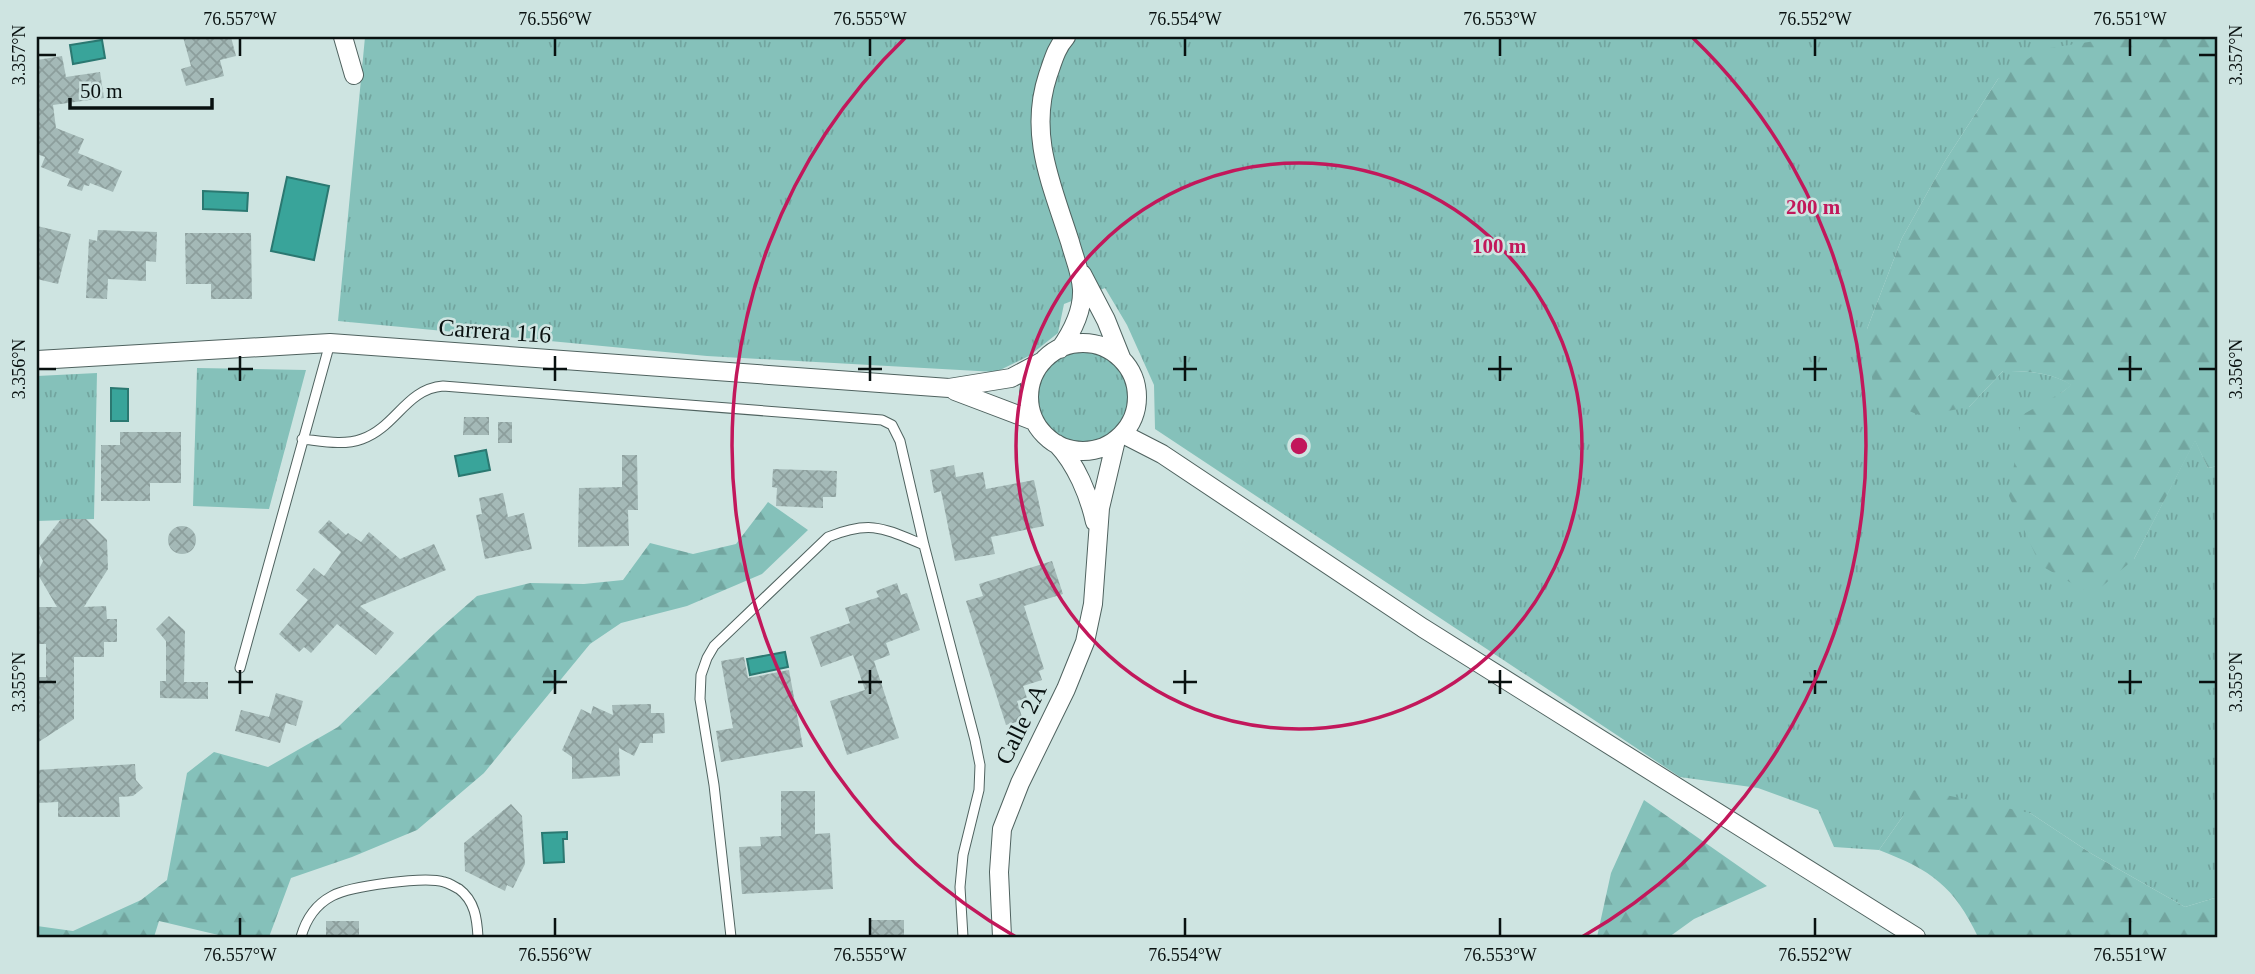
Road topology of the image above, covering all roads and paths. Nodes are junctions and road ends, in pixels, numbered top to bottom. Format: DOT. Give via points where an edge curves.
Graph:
graph roads {
  1 [pos="343,37"];
  2 [pos="1066,37"];
  3 [pos="354,75"];
  4 [pos="1077,265"];
  5 [pos="330,343"];
  6 [pos="1060,349"];
  7 [pos="37,360"];
  8 [pos="1122,360"];
  9 [pos="1041,362"];
  10 [pos="948,388"];
  11 [pos="1133,416"];
  12 [pos="1034,421"];
  13 [pos="1119,437"];
  14 [pos="302,439"];
  15 [pos="1056,444"];
  16 [pos="1162,454"];
  17 [pos="1097,533"];
  18 [pos="924,545"];
  19 [pos="240,668"];
  20 [pos="301,937"];
  21 [pos="478,937"];
  22 [pos="731,937"];
  23 [pos="963,937"];
  24 [pos="1002,937"];
  25 [pos="1916,937"];
  1 -- 3 [label="street"];
  2 -- 4 [label="street" via="1058,46 1043,92 1039,135"];
  4 -- 6 [label="street" via="1080,308"];
  4 -- 8 [label="street"];
  5 -- 7 [label="street, Carrera 116"];
  5 -- 10 [label="street, Carrera 116"];
  5 -- 14 [label="lane"];
  6 -- 8 [label="street" via="1086,344"];
  6 -- 9 [label="street"];
  8 -- 11 [label="street" via="1136,387"];
  9 -- 10 [label="street, Carrera 116" via="1011,378"];
  9 -- 12 [label="street" via="1029,391"];
  10 -- 12 [label="street, Carrera 116"];
  11 -- 13 [label="street"];
  11 -- 16 [label="street"];
  12 -- 15 [label="street"];
  13 -- 15 [label="street" via="1087,451"];
  13 -- 16 [label="street"];
  13 -- 17 [label="street, Calle 2A" via="1103,490"];
  14 -- 18 [label="lane" via="361,440 378,431 420,391 443,386 882,420 898,433"];
  14 -- 19 [label="lane"];
  15 -- 17 [label="street, Calle 2A" via="1091,505"];
  16 -- 25 [label="street" via="1423,628"];
  17 -- 24 [label="street, Calle 2A" via="1093,604 1085,642 1002,829"];
  18 -- 22 [label="lane" via="870,526 828,537 714,646 707,658 700,699"];
  18 -- 23 [label="lane" via="980,765 979,790 963,855"];
  20 -- 21 [label="lane" via="306,920 332,896 350,889 425,879 445,882 465,895 477,914"];
}
